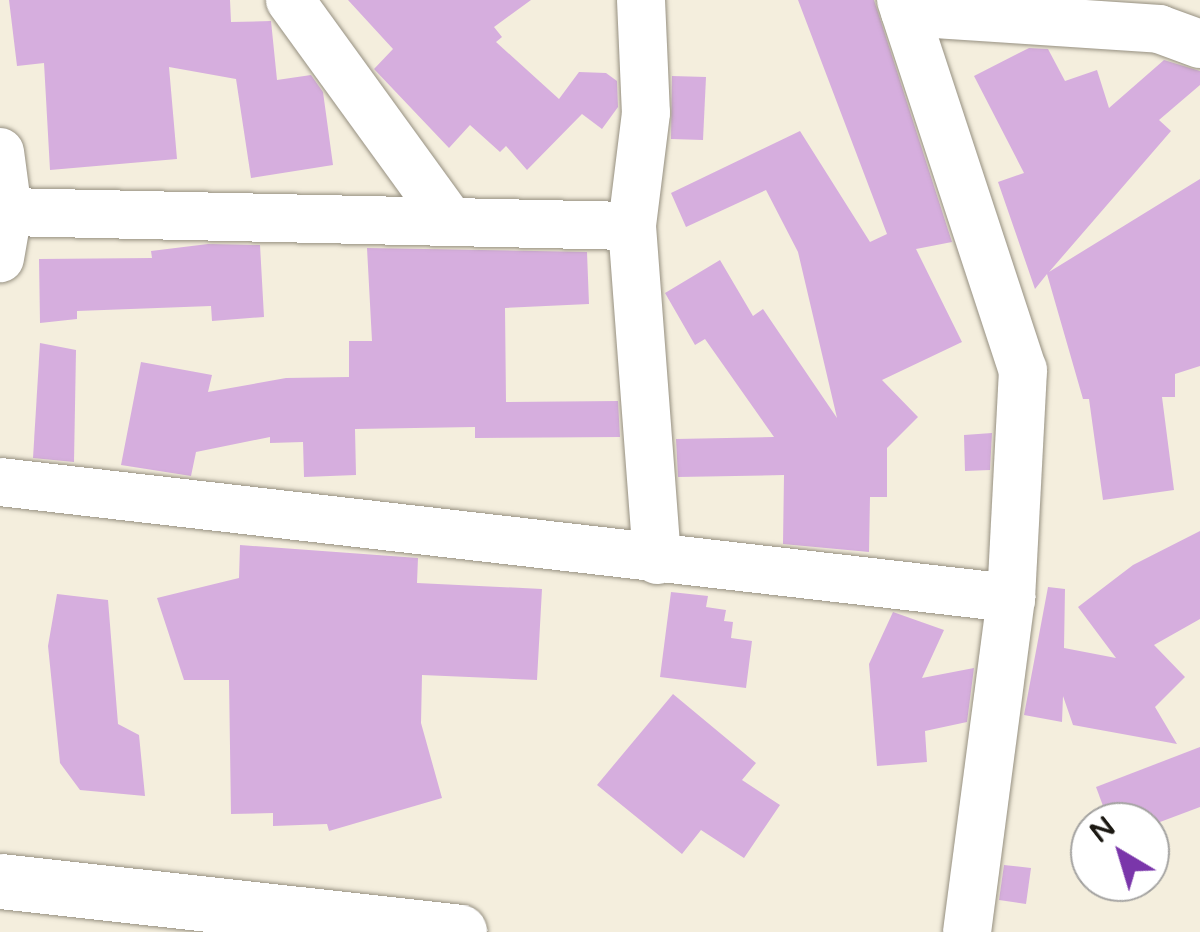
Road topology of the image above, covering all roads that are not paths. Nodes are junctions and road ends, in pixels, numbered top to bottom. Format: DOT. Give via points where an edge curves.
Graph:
graph roads {
  1 [pos="290,0"];
  2 [pos="640,0"];
  3 [pos="1183,0"];
  4 [pos="903,6"];
  5 [pos="1200,45"];
  6 [pos="0,152"];
  7 [pos="8,212"];
  8 [pos="450,222"];
  9 [pos="632,226"];
  10 [pos="0,258"];
  11 [pos="0,482"];
  12 [pos="657,560"];
  13 [pos="1010,598"];
  14 [pos="0,880"];
  15 [pos="438,931"];
  16 [pos="967,932"];
  1 -- 8 [label="street"];
  2 -- 9 [label="street" via="646,114"];
  3 -- 5 [label="street"];
  4 -- 5 [label="street" via="1159,29"];
  4 -- 13 [label="street" via="1022,370"];
  6 -- 7 [label="street"];
  7 -- 8 [label="street"];
  7 -- 10 [label="street"];
  8 -- 9 [label="street"];
  9 -- 12 [label="street"];
  11 -- 12 [label="street"];
  12 -- 13 [label="street"];
  13 -- 16 [label="street"];
  14 -- 15 [label="main road"];
}
